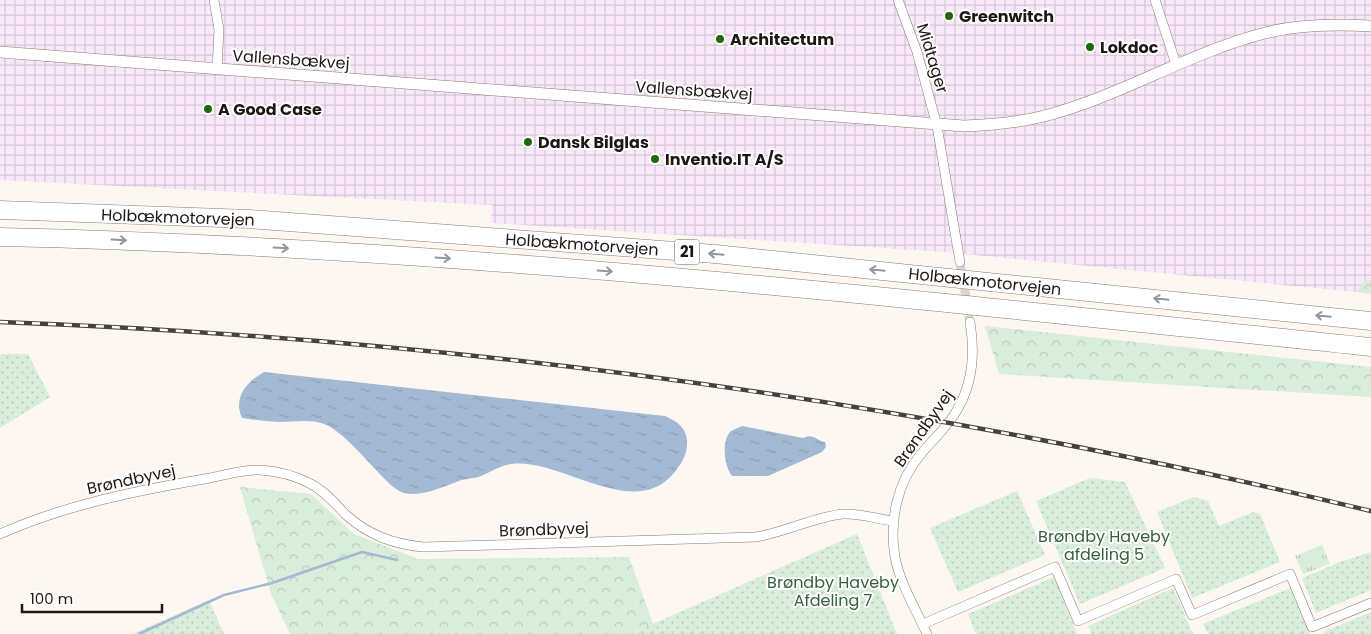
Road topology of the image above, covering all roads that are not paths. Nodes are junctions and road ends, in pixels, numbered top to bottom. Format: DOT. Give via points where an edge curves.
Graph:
graph roads {
  1 [pos="214,0"];
  2 [pos="898,0"];
  3 [pos="1155,0"];
  4 [pos="1371,26"];
  5 [pos="0,52"];
  6 [pos="1176,64"];
  7 [pos="217,70"];
  8 [pos="937,126"];
  9 [pos="0,210"];
  10 [pos="0,237"];
  11 [pos="83,238"];
  12 [pos="0,243"];
  13 [pos="960,262"];
  14 [pos="1371,321"];
  15 [pos="970,322"];
  16 [pos="1368,348"];
  17 [pos="893,521"];
  18 [pos="0,534"];
  19 [pos="1371,603"];
  20 [pos="923,624"];
  21 [pos="927,634"];
  1 -- 7 [label="street" via="219,30"];
  2 -- 8 [label="street, Midtager"];
  3 -- 6 [label="street"];
  4 -- 6 [label="street, Vallensbækvej" via="1311,26 1268,32"];
  5 -- 7 [label="street, Vallensbækvej"];
  6 -- 8 [label="street, Vallensbækvej" via="1084,103 1041,117 991,126"];
  7 -- 8 [label="street, Vallensbækvej"];
  8 -- 13 [label="street"];
  14 -- 9 [label="highway, Holbækmotorvejen / 21, one-way" via="715,254 249,219"];
  10 -- 11 [label="highway, Holbækmotorvejen / 21"];
  11 -- 12 [label="highway"];
  11 -- 16 [label="highway, Holbækmotorvejen / 21, one-way" via="368,252 698,278"];
  15 -- 17 [label="street, Brøndbyvej" via="973,362 963,398 943,430 912,467 897,501"];
  17 -- 18 [label="street, Brøndbyvej" via="844,514 756,537 424,547 398,544 363,529 312,484 289,475 251,470 94,501"];
  17 -- 20 [label="street" via="899,573"];
  19 -- 20 [label="street" via="1312,627 1290,574 1192,615 1176,579 1078,620 1055,567"];
  20 -- 21 [label="street"];
}
